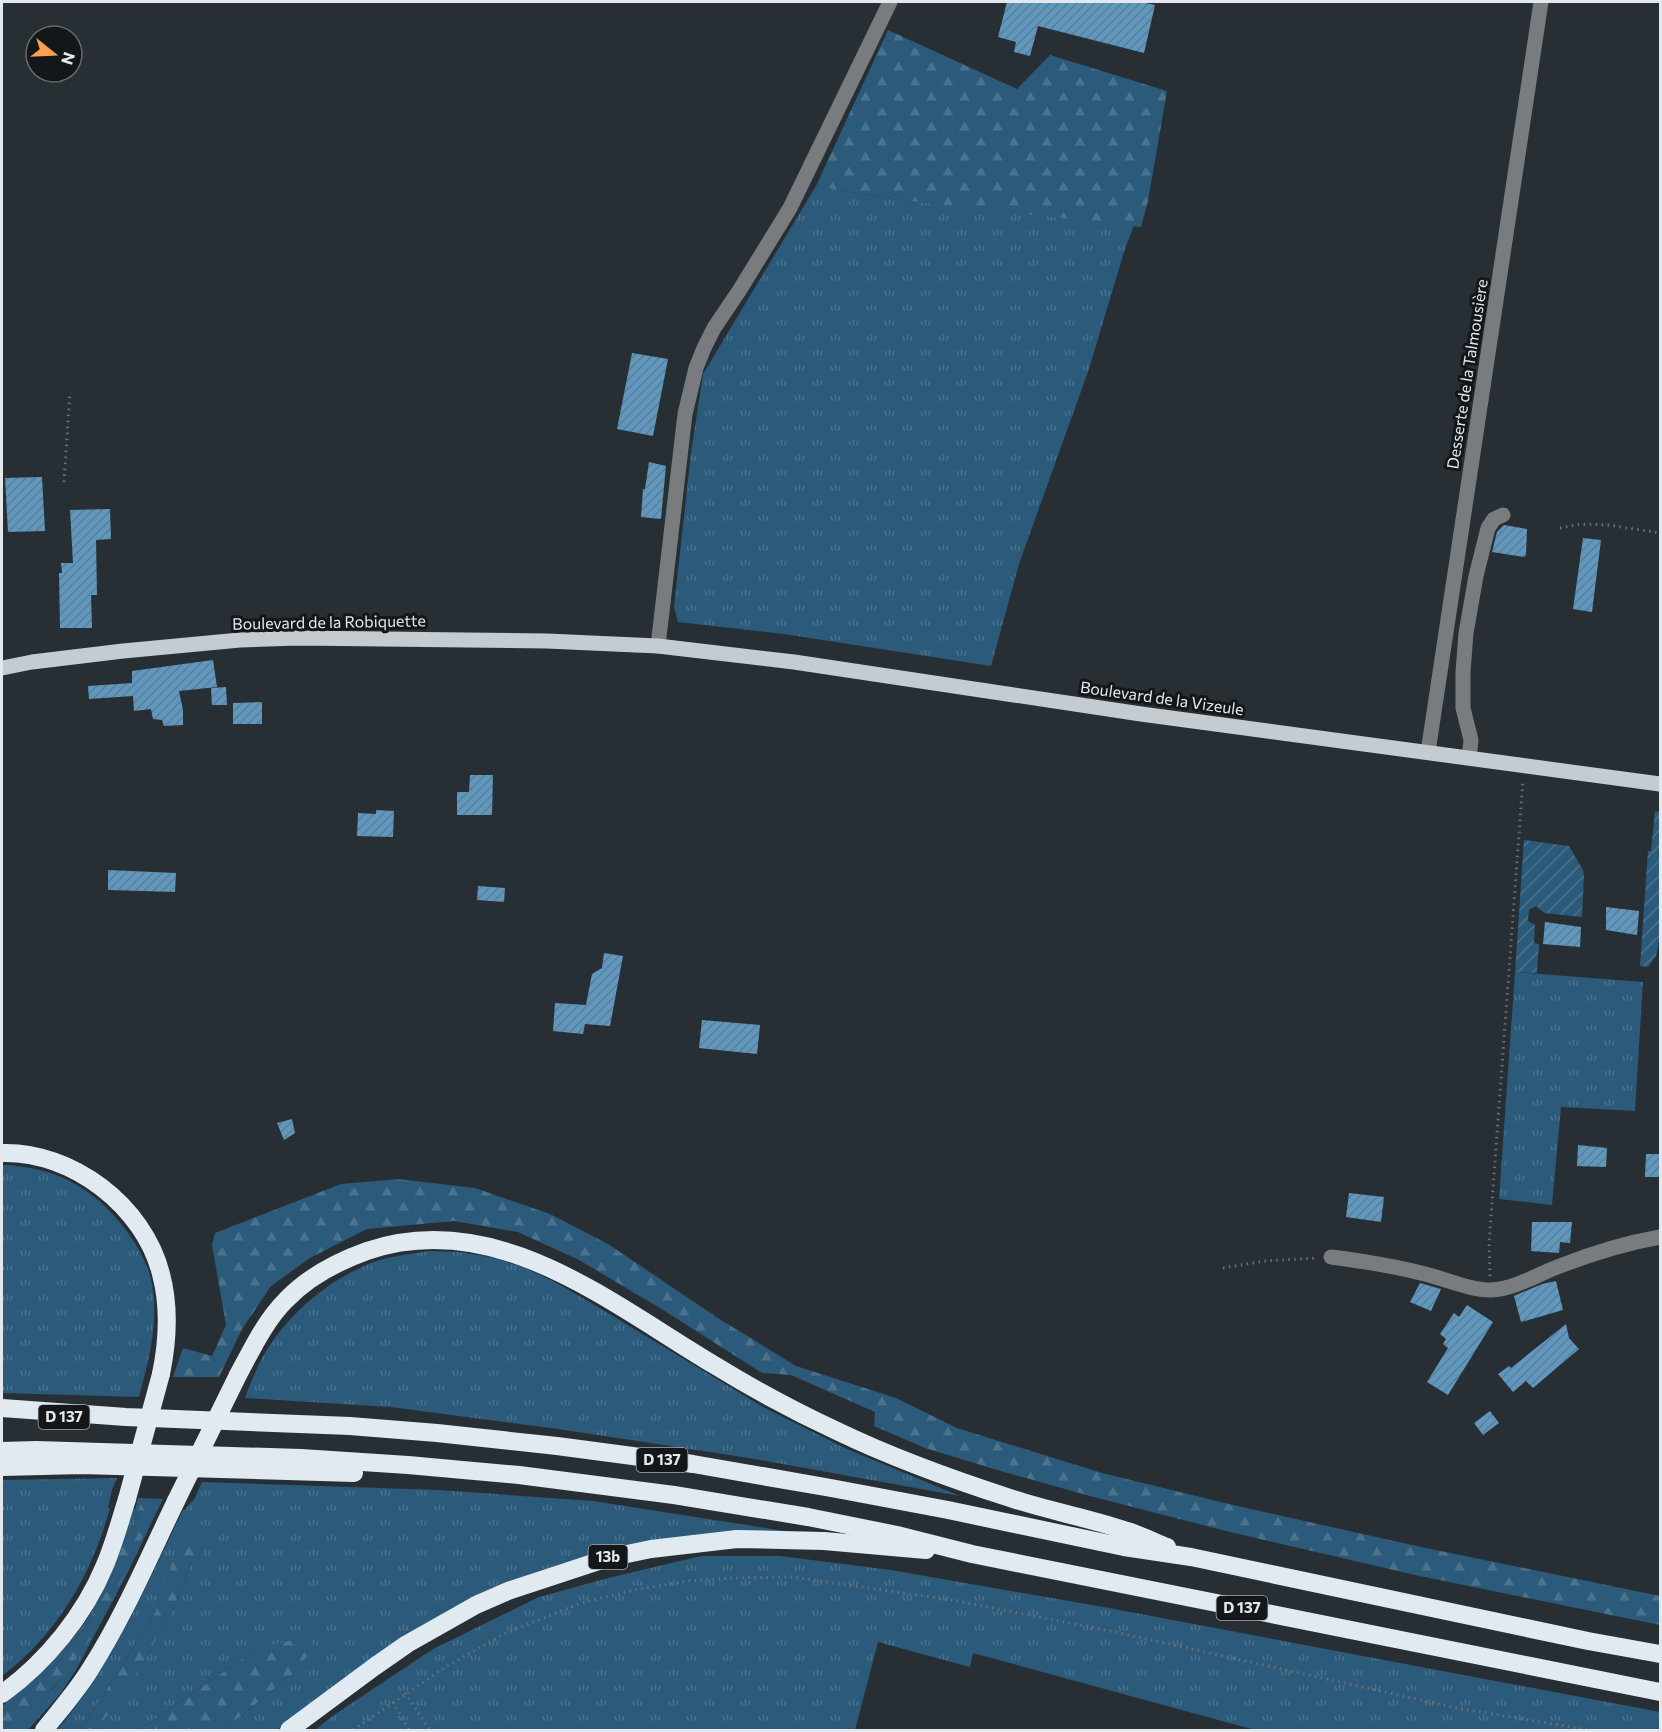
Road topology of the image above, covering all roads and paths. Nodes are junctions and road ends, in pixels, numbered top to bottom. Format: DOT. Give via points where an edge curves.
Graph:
graph roads {
  1 [pos="890,2"];
  2 [pos="1541,2"];
  3 [pos="70,392"];
  4 [pos="64,482"];
  5 [pos="1503,515"];
  6 [pos="1560,528"];
  7 [pos="1660,533"];
  8 [pos="658,646"];
  9 [pos="2,668"];
  10 [pos="1428,752"];
  11 [pos="1470,758"];
  12 [pos="1524,765"];
  13 [pos="1660,784"];
  14 [pos="2,1154"];
  15 [pos="1660,1237"];
  16 [pos="1331,1257"];
  17 [pos="1224,1268"];
  18 [pos="1490,1290"];
  19 [pos="2,1408"];
  20 [pos="2,1417"];
  21 [pos="126,1417"];
  22 [pos="2,1450"];
  23 [pos="2,1467"];
  24 [pos="519,1475"];
  25 [pos="972,1554"];
  26 [pos="1191,1557"];
  27 [pos="1660,1654"];
  28 [pos="1660,1692"];
  29 [pos="405,1693"];
  30 [pos="2,1694"];
  31 [pos="393,1702"];
  32 [pos="44,1731"];
  33 [pos="289,1731"];
  34 [pos="353,1731"];
  35 [pos="409,1731"];
  36 [pos="430,1731"];
  37 [pos="1589,1731"];
  1 -- 8 [label="street" via="790,208 714,328 696,368 685,414"];
  2 -- 10 [label="street, Desserte de la Talmousière"];
  3 -- 4 [label="path"];
  5 -- 11 [label="street" via="1488,528 1466,633 1463,708 1471,740"];
  6 -- 7 [label="path" via="1608,525"];
  8 -- 9 [label="main road, Boulevard de la Robiquette" via="274,638 123,651"];
  8 -- 10 [label="main road, Boulevard de la Vizeule"];
  10 -- 11 [label="main road, Boulevard de la Vizeule"];
  11 -- 12 [label="main road, Boulevard de la Vizeule"];
  12 -- 13 [label="main road, Boulevard de la Vizeule"];
  12 -- 18 [label="path" via="1490,1232"];
  14 -- 30 [label="highway, bridge" via="43,1158 80,1173 114,1198 140,1227 156,1258 168,1316 161,1374 104,1567 68,1629 42,1659"];
  15 -- 18 [label="street" via="1623,1244"];
  16 -- 17 [label="path"];
  16 -- 18 [label="street"];
  19 -- 21 [label="highway"];
  20 -- 21 [label="highway, D 137"];
  21 -- 26 [label="highway, D 137" via="350,1426 557,1446 831,1488"];
  22 -- 24 [label="highway, D 137" via="301,1458"];
  23 -- 24 [label="highway" via="82,1465"];
  24 -- 25 [label="highway, D 137" via="808,1517 897,1534"];
  25 -- 28 [label="highway, D 137"];
  25 -- 33 [label="highway, 13b" via="824,1541 737,1539 608,1557 476,1605 399,1650"];
  26 -- 27 [label="highway, D 137"];
  26 -- 32 [label="highway, bridge" via="1128,1531 1011,1498 884,1452 761,1392 603,1297 515,1254 473,1242 399,1242 331,1267 288,1298 264,1327 91,1668"];
  29 -- 31 [label="path"];
  29 -- 36 [label="path"];
  29 -- 37 [label="path" via="504,1634 581,1603 688,1581 793,1577 958,1601 1457,1708"];
  31 -- 34 [label="path"];
  31 -- 35 [label="path"];
}
